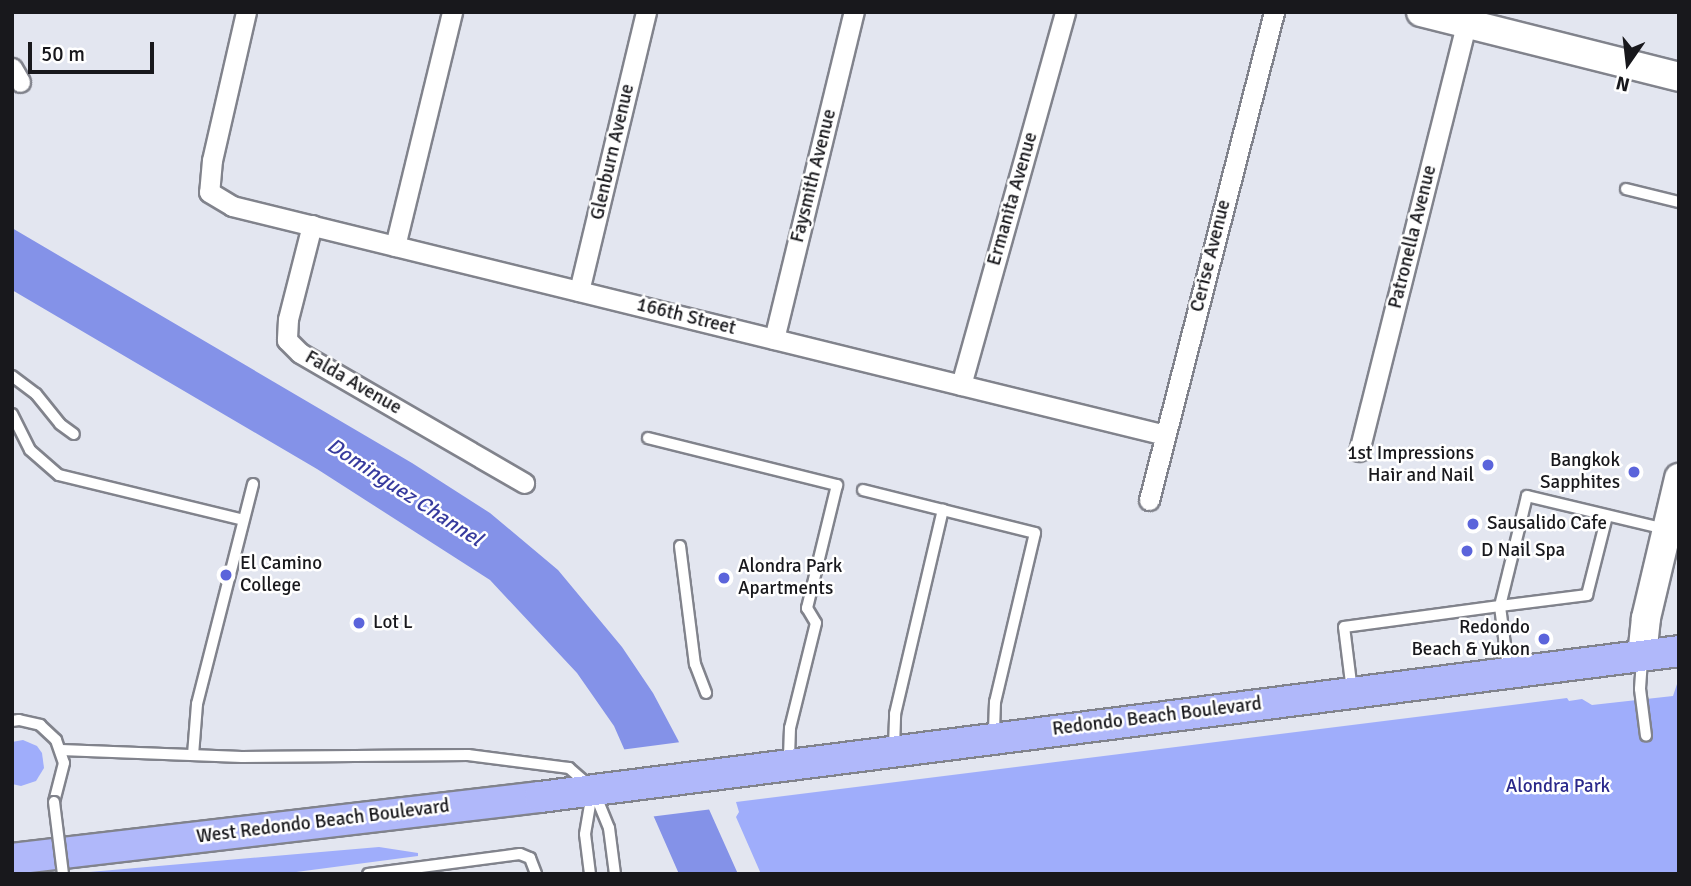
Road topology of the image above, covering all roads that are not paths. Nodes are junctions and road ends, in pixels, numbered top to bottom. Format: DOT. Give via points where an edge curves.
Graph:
graph roads {
  1 [pos="246,12"];
  2 [pos="452,12"];
  3 [pos="646,12"];
  4 [pos="854,12"];
  5 [pos="1065,12"];
  6 [pos="1274,12"];
  7 [pos="1421,12"];
  8 [pos="1466,24"];
  9 [pos="1679,77"];
  10 [pos="1626,189"];
  11 [pos="1679,202"];
  12 [pos="312,225"];
  13 [pos="395,246"];
  14 [pos="579,291"];
  15 [pos="774,339"];
  16 [pos="12,376"];
  17 [pos="961,385"];
  18 [pos="12,414"];
  19 [pos="74,434"];
  20 [pos="1166,435"];
  21 [pos="648,438"];
  22 [pos="1359,451"];
  23 [pos="524,483"];
  24 [pos="253,484"];
  25 [pos="1678,487"];
  26 [pos="863,491"];
  27 [pos="1149,500"];
  28 [pos="943,510"];
  29 [pos="1607,516"];
  30 [pos="243,520"];
  31 [pos="1667,529"];
  32 [pos="680,546"];
  33 [pos="1500,606"];
  34 [pos="1679,651"];
  35 [pos="1642,656"];
  36 [pos="1508,672"];
  37 [pos="1352,692"];
  38 [pos="706,693"];
  39 [pos="12,721"];
  40 [pos="1646,736"];
  41 [pos="994,738"];
  42 [pos="61,750"];
  43 [pos="894,751"];
  44 [pos="193,755"];
  45 [pos="789,765"];
  46 [pos="635,785"];
  47 [pos="593,789"];
  48 [pos="12,859"];
  49 [pos="63,874"];
  50 [pos="368,874"];
  51 [pos="536,874"];
  52 [pos="590,874"];
  53 [pos="615,874"];
  1 -- 12 [label="street, 166th Street" via="212,160 209,192 232,206"];
  2 -- 13 [label="street"];
  3 -- 14 [label="street, Glenburn Avenue"];
  4 -- 15 [label="street, Faysmith Avenue"];
  5 -- 17 [label="street, Ermanita Avenue"];
  6 -- 20 [label="street, Cerise Avenue"];
  7 -- 8 [label="street"];
  8 -- 9 [label="street"];
  8 -- 22 [label="street, Patronella Avenue"];
  10 -- 11 [label="lane"];
  12 -- 13 [label="street, 166th Street"];
  12 -- 23 [label="street, Falda Avenue" via="288,319 288,340 300,353"];
  13 -- 14 [label="street, 166th Street"];
  14 -- 15 [label="street, 166th Street"];
  15 -- 17 [label="street, 166th Street"];
  16 -- 19 [label="lane"];
  17 -- 20 [label="street, 166th Street"];
  18 -- 30 [label="lane" via="30,450 59,475"];
  20 -- 27 [label="street, Cerise Avenue"];
  21 -- 45 [label="lane" via="837,485 807,608 816,623 790,727"];
  24 -- 30 [label="lane"];
  25 -- 31 [label="street"];
  26 -- 28 [label="lane"];
  28 -- 41 [label="lane" via="1035,533 995,702"];
  28 -- 43 [label="lane" via="895,714"];
  29 -- 31 [label="lane"];
  29 -- 33 [label="lane" via="1587,595"];
  29 -- 33 [label="lane" via="1527,496"];
  30 -- 44 [label="lane" via="197,704"];
  31 -- 35 [label="street"];
  32 -- 38 [label="lane" via="695,664"];
  33 -- 36 [label="lane"];
  33 -- 37 [label="lane" via="1345,627"];
  34 -- 35 [label="main road, Redondo Beach Boulevard"];
  35 -- 36 [label="main road, Redondo Beach Boulevard"];
  35 -- 40 [label="lane" via="1640,689"];
  36 -- 37 [label="main road, Redondo Beach Boulevard"];
  37 -- 41 [label="main road, Redondo Beach Boulevard"];
  39 -- 42 [label="lane" via="40,725 53,734"];
  41 -- 43 [label="main road, Redondo Beach Boulevard"];
  42 -- 44 [label="lane"];
  42 -- 49 [label="lane, bridge" via="63,774 54,802"];
  43 -- 45 [label="main road, Redondo Beach Boulevard"];
  44 -- 47 [label="lane" via="468,755 569,768"];
  45 -- 46 [label="main road, Redondo Beach Boulevard"];
  46 -- 47 [label="main road, West Redondo Beach Boulevard"];
  47 -- 48 [label="main road, West Redondo Beach Boulevard"];
  47 -- 52 [label="lane" via="585,834"];
  47 -- 53 [label="lane" via="610,828"];
  50 -- 51 [label="lane" via="520,854 530,858"];
}
